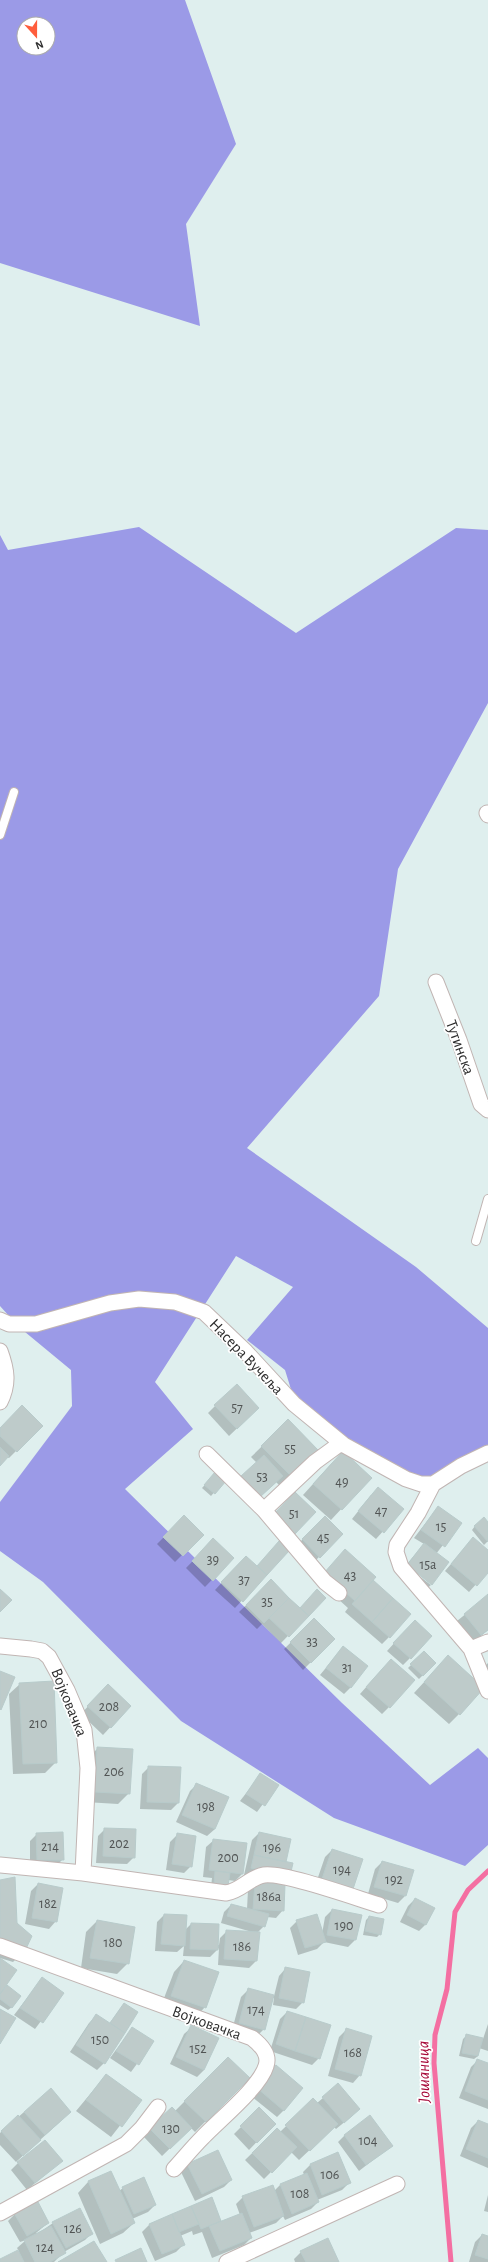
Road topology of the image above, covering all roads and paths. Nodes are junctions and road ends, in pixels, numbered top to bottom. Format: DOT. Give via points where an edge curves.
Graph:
graph roads {
  1 [pos="14,792"];
  2 [pos="0,835"];
  3 [pos="436,982"];
  4 [pos="488,1110"];
  5 [pos="488,1199"];
  6 [pos="476,1241"];
  7 [pos="0,1320"];
  8 [pos="0,1351"];
  9 [pos="0,1402"];
  10 [pos="341,1442"];
  11 [pos="488,1453"];
  12 [pos="207,1454"];
  13 [pos="433,1484"];
  14 [pos="264,1510"];
  15 [pos="338,1593"];
  16 [pos="488,1642"];
  17 [pos="0,1646"];
  18 [pos="471,1648"];
  19 [pos="488,1691"];
  20 [pos="0,1865"];
  21 [pos="83,1873"];
  22 [pos="379,1905"];
  23 [pos="0,1946"];
  24 [pos="158,2106"];
  25 [pos="174,2169"];
  26 [pos="397,2184"];
  27 [pos="0,2213"];
  28 [pos="227,2262"];
  1 -- 2 [label="lane"];
  3 -- 4 [label="street, Тутинска" via="481,1104"];
  5 -- 6 [label="lane"];
  7 -- 10 [label="street, Насера Вучеља" via="9,1324 36,1324 110,1303 139,1299 191,1307 204,1312 246,1352 294,1404"];
  8 -- 9 [label="street" via="5,1365 7,1386"];
  10 -- 13 [label="street, Насера Вучеља" via="406,1479 421,1484"];
  10 -- 14 [label="street" via="315,1462"];
  11 -- 13 [label="street"];
  12 -- 14 [label="street"];
  13 -- 18 [label="street" via="397,1545 397,1559 401,1567"];
  14 -- 15 [label="street" via="325,1582"];
  16 -- 18 [label="street"];
  17 -- 21 [label="street, Војковачка" via="42,1651 50,1656 84,1730 88,1768"];
  18 -- 19 [label="street"];
  20 -- 21 [label="street"];
  21 -- 22 [label="street" via="226,1893 234,1892 258,1876 266,1874"];
  23 -- 25 [label="street, Војковачка" via="252,2038 263,2048 266,2067 254,2087"];
  24 -- 27 [label="street" via="126,2144"];
  26 -- 28 [label="street"];
}
